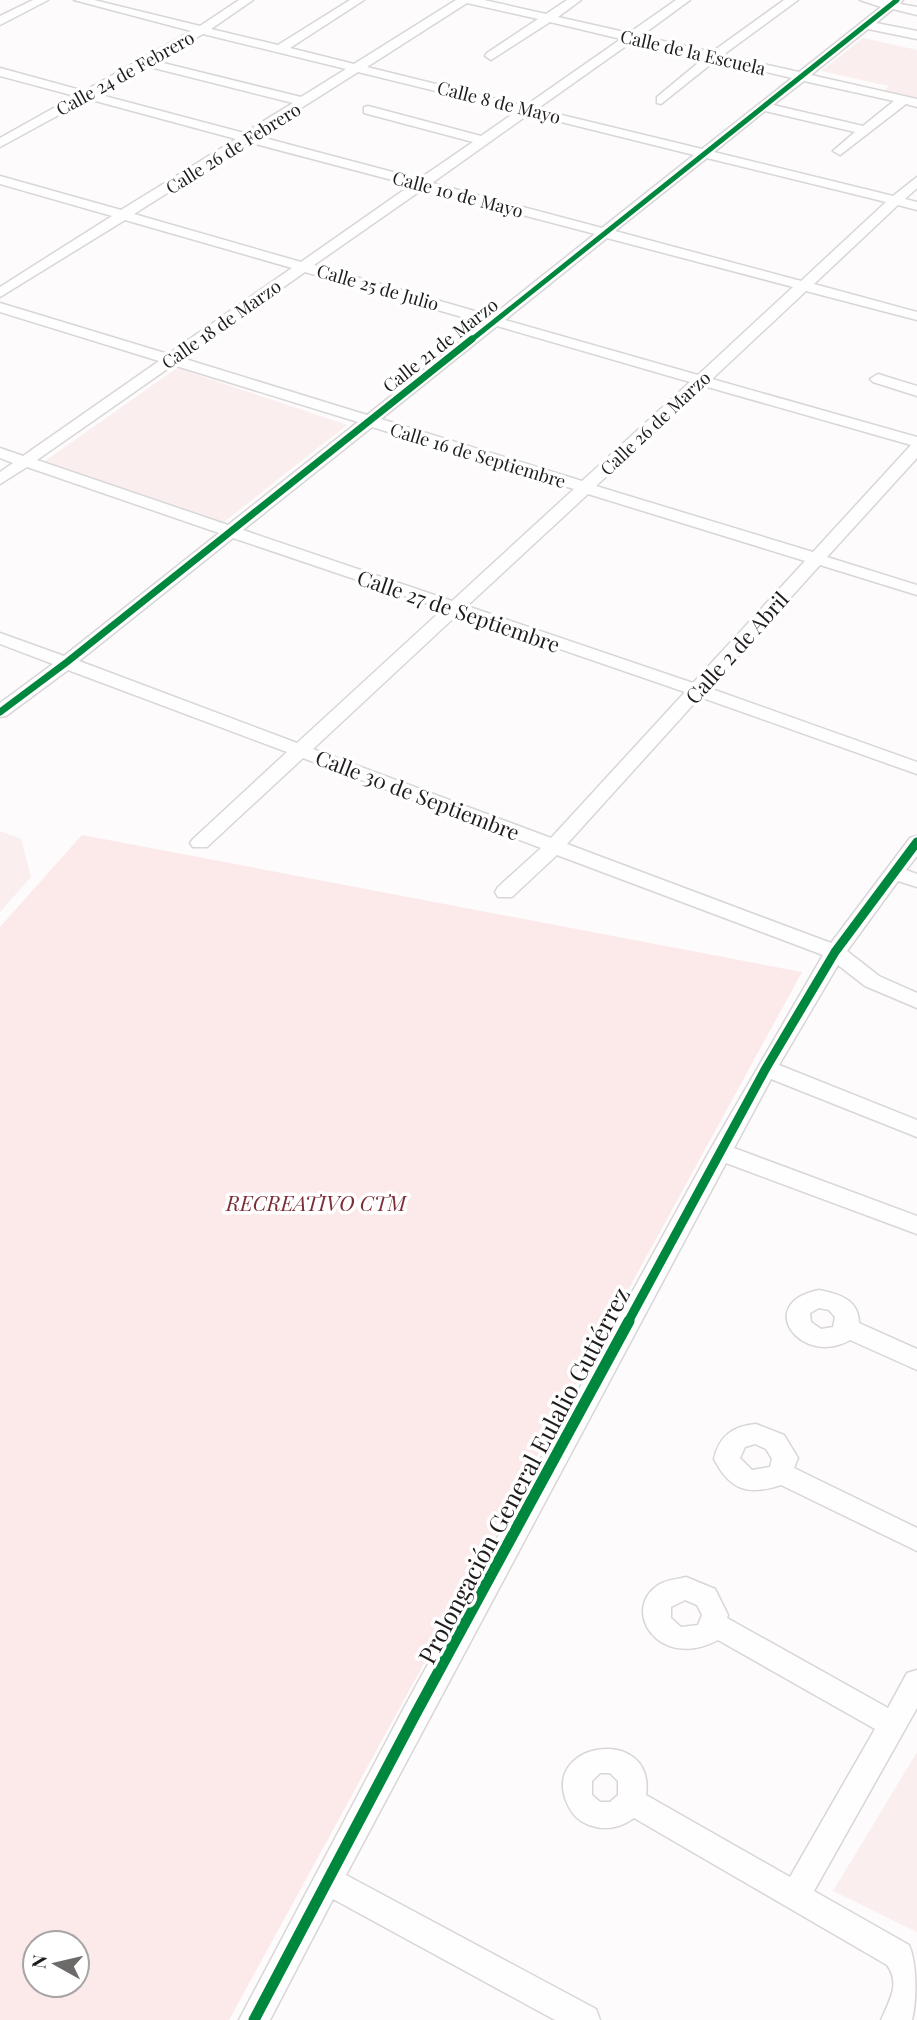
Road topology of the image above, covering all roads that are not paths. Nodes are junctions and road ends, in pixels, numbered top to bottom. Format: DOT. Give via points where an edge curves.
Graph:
graph roads {
  1 [pos="42,0"];
  2 [pos="80,0"];
  3 [pos="247,0"];
  4 [pos="358,0"];
  5 [pos="467,0"];
  6 [pos="575,0"];
  7 [pos="684,0"];
  8 [pos="792,0"];
  9 [pos="866,0"];
  10 [pos="894,3"];
  11 [pos="917,11"];
  12 [pos="548,18"];
  13 [pos="0,21"];
  14 [pos="868,25"];
  15 [pos="200,31"];
  16 [pos="917,35"];
  17 [pos="631,38"];
  18 [pos="280,49"];
  19 [pos="491,56"];
  20 [pos="714,56"];
  21 [pos="144,62"];
  22 [pos="360,68"];
  23 [pos="0,72"];
  24 [pos="800,77"];
  25 [pos="86,95"];
  26 [pos="661,100"];
  27 [pos="903,100"];
  28 [pos="305,102"];
  29 [pos="917,103"];
  30 [pos="763,107"];
  31 [pos="368,110"];
  32 [pos="529,110"];
  33 [pos="866,131"];
  34 [pos="248,138"];
  35 [pos="484,141"];
  36 [pos="0,143"];
  37 [pos="840,151"];
  38 [pos="705,153"];
  39 [pos="0,180"];
  40 [pos="917,181"];
  41 [pos="421,184"];
  42 [pos="895,201"];
  43 [pos="917,206"];
  44 [pos="125,216"];
  45 [pos="606,233"];
  46 [pos="304,266"];
  47 [pos="805,286"];
  48 [pos="0,293"];
  49 [pos="0,307"];
  50 [pos="917,316"];
  51 [pos="495,321"];
  52 [pos="169,360"];
  53 [pos="878,379"];
  54 [pos="701,380"];
  55 [pos="917,391"];
  56 [pos="367,422"];
  57 [pos="917,442"];
  58 [pos="917,449"];
  59 [pos="0,453"];
  60 [pos="25,461"];
  61 [pos="0,479"];
  62 [pos="586,488"];
  63 [pos="229,531"];
  64 [pos="816,559"];
  65 [pos="917,590"];
  66 [pos="453,609"];
  67 [pos="0,638"];
  68 [pos="67,663"];
  69 [pos="697,690"];
  70 [pos="0,712"];
  71 [pos="299,749"];
  72 [pos="917,768"];
  73 [pos="200,842"];
  74 [pos="917,842"];
  75 [pos="555,846"];
  76 [pos="895,873"];
  77 [pos="917,881"];
  78 [pos="505,892"];
  79 [pos="835,952"];
  80 [pos="917,1001"];
  81 [pos="766,1068"];
  82 [pos="917,1129"];
  83 [pos="720,1152"];
  84 [pos="917,1225"];
  85 [pos="848,1328"];
  86 [pos="917,1360"];
  87 [pos="780,1473"];
  88 [pos="917,1540"];
  89 [pos="713,1624"];
  90 [pos="917,1682"];
  91 [pos="891,1724"];
  92 [pos="631,1801"];
  93 [pos="329,1881"];
  94 [pos="796,1895"];
  95 [pos="254,2020"];
  96 [pos="585,2020"];
  97 [pos="896,2020"];
  1 -- 13 [label="street"];
  2 -- 15 [label="street, Calle 8 de Mayo"];
  3 -- 15 [label="street, Calle 24 de Febrero"];
  4 -- 18 [label="street"];
  5 -- 12 [label="street, Calle de la Escuela"];
  5 -- 22 [label="street, Calle 26 de Febrero"];
  6 -- 12 [label="street"];
  7 -- 17 [label="street, Calle 18 de Marzo"];
  8 -- 20 [label="street"];
  9 -- 10 [label="street"];
  10 -- 11 [label="street"];
  10 -- 14 [label="street, Calle 21 de Marzo"];
  12 -- 17 [label="street, Calle de la Escuela"];
  12 -- 19 [label="street"];
  14 -- 16 [label="street"];
  14 -- 24 [label="street, Calle 21 de Marzo"];
  15 -- 18 [label="street, Calle 8 de Mayo"];
  15 -- 21 [label="street, Calle 24 de Febrero"];
  17 -- 20 [label="street, Calle de la Escuela"];
  17 -- 32 [label="street, Calle 18 de Marzo"];
  18 -- 22 [label="street, Calle 8 de Mayo"];
  20 -- 24 [label="street, Calle de la Escuela"];
  20 -- 26 [label="street"];
  21 -- 25 [label="street, Calle 24 de Febrero"];
  21 -- 28 [label="street"];
  22 -- 28 [label="street, Calle 26 de Febrero"];
  22 -- 32 [label="street, Calle 8 de Mayo"];
  23 -- 25 [label="street, Calle 10 de Mayo"];
  24 -- 27 [label="street, Calle de la Escuela"];
  24 -- 30 [label="street, Calle 21 de Marzo"];
  25 -- 34 [label="street, Calle 10 de Mayo"];
  25 -- 36 [label="street, Calle 24 de Febrero"];
  27 -- 29 [label="street, Calle de la Escuela"];
  27 -- 33 [label="street"];
  28 -- 34 [label="street, Calle 26 de Febrero"];
  30 -- 33 [label="street"];
  30 -- 38 [label="street, Calle 21 de Marzo"];
  31 -- 35 [label="street"];
  32 -- 35 [label="street, Calle 18 de Marzo"];
  32 -- 38 [label="street, Calle 8 de Mayo"];
  33 -- 37 [label="street"];
  34 -- 41 [label="street, Calle 10 de Mayo"];
  34 -- 44 [label="street, Calle 26 de Febrero"];
  35 -- 41 [label="street, Calle 18 de Marzo"];
  38 -- 42 [label="street, Calle 8 de Mayo"];
  38 -- 45 [label="street, Calle 21 de Marzo"];
  39 -- 44 [label="street, Calle 25 de Julio"];
  40 -- 42 [label="street, Calle 26 de Marzo"];
  41 -- 45 [label="street, Calle 10 de Mayo"];
  41 -- 46 [label="street, Calle 18 de Marzo"];
  42 -- 43 [label="street, Calle 8 de Mayo"];
  42 -- 47 [label="street, Calle 26 de Marzo"];
  44 -- 46 [label="street, Calle 25 de Julio"];
  44 -- 48 [label="street, Calle 26 de Febrero"];
  45 -- 47 [label="street, Calle 10 de Mayo"];
  45 -- 51 [label="street, Calle 21 de Marzo"];
  46 -- 51 [label="street, Calle 25 de Julio"];
  46 -- 52 [label="street, Calle 18 de Marzo"];
  47 -- 50 [label="street, Calle 10 de Mayo"];
  47 -- 54 [label="street, Calle 26 de Marzo"];
  49 -- 52 [label="street, Calle 16 de Septiembre"];
  51 -- 54 [label="street, Calle 25 de Julio"];
  51 -- 56 [label="street, Calle 21 de Marzo"];
  52 -- 56 [label="street, Calle 16 de Septiembre"];
  52 -- 60 [label="street, Calle 18 de Marzo"];
  53 -- 55 [label="street"];
  54 -- 57 [label="street, Calle 25 de Julio"];
  54 -- 62 [label="street, Calle 26 de Marzo"];
  56 -- 62 [label="street, Calle 16 de Septiembre"];
  56 -- 63 [label="street, Calle 21 de Marzo"];
  58 -- 64 [label="street, Calle 2 de Abril"];
  59 -- 60 [label="street, Calle 27 de Septiembre"];
  60 -- 61 [label="street, Calle 18 de Marzo"];
  60 -- 63 [label="street, Calle 27 de Septiembre"];
  62 -- 64 [label="street, Calle 16 de Septiembre"];
  62 -- 66 [label="street, Calle 26 de Marzo"];
  63 -- 66 [label="street, Calle 27 de Septiembre"];
  63 -- 68 [label="street, Calle 21 de Marzo"];
  64 -- 65 [label="street, Calle 16 de Septiembre"];
  64 -- 69 [label="street, Calle 2 de Abril"];
  66 -- 69 [label="street, Calle 27 de Septiembre"];
  66 -- 71 [label="street, Calle 26 de Marzo"];
  67 -- 68 [label="street, Calle 30 de Septiembre"];
  68 -- 70 [label="street, Calle 21 de Marzo"];
  68 -- 71 [label="street, Calle 30 de Septiembre"];
  69 -- 72 [label="street, Calle 27 de Septiembre"];
  69 -- 75 [label="street, Calle 2 de Abril"];
  71 -- 73 [label="street, Calle 26 de Marzo"];
  71 -- 75 [label="street, Calle 30 de Septiembre"];
  74 -- 76 [label="street, Prolongación General Eulalio Gutiérrez"];
  75 -- 78 [label="street, Calle 2 de Abril"];
  75 -- 79 [label="street, Calle 30 de Septiembre"];
  76 -- 77 [label="street"];
  76 -- 79 [label="street, Prolongación General Eulalio Gutiérrez"];
  79 -- 80 [label="street, Calle 30 de Septiembre" via="872,981"];
  79 -- 81 [label="street, Prolongación General Eulalio Gutiérrez"];
  81 -- 82 [label="street"];
  81 -- 83 [label="street, Prolongación General Eulalio Gutiérrez"];
  83 -- 84 [label="street"];
  83 -- 93 [label="street, Prolongación General Eulalio Gutiérrez"];
  85 -- 86 [label="street"];
  87 -- 88 [label="street"];
  89 -- 91 [label="street"];
  90 -- 91 [label="street"];
  91 -- 94 [label="street"];
  92 -- 94 [label="street"];
  93 -- 95 [label="street, Prolongación General Eulalio Gutiérrez"];
  93 -- 96 [label="street"];
  94 -- 97 [label="street" via="908,1965 910,1991"];
}
